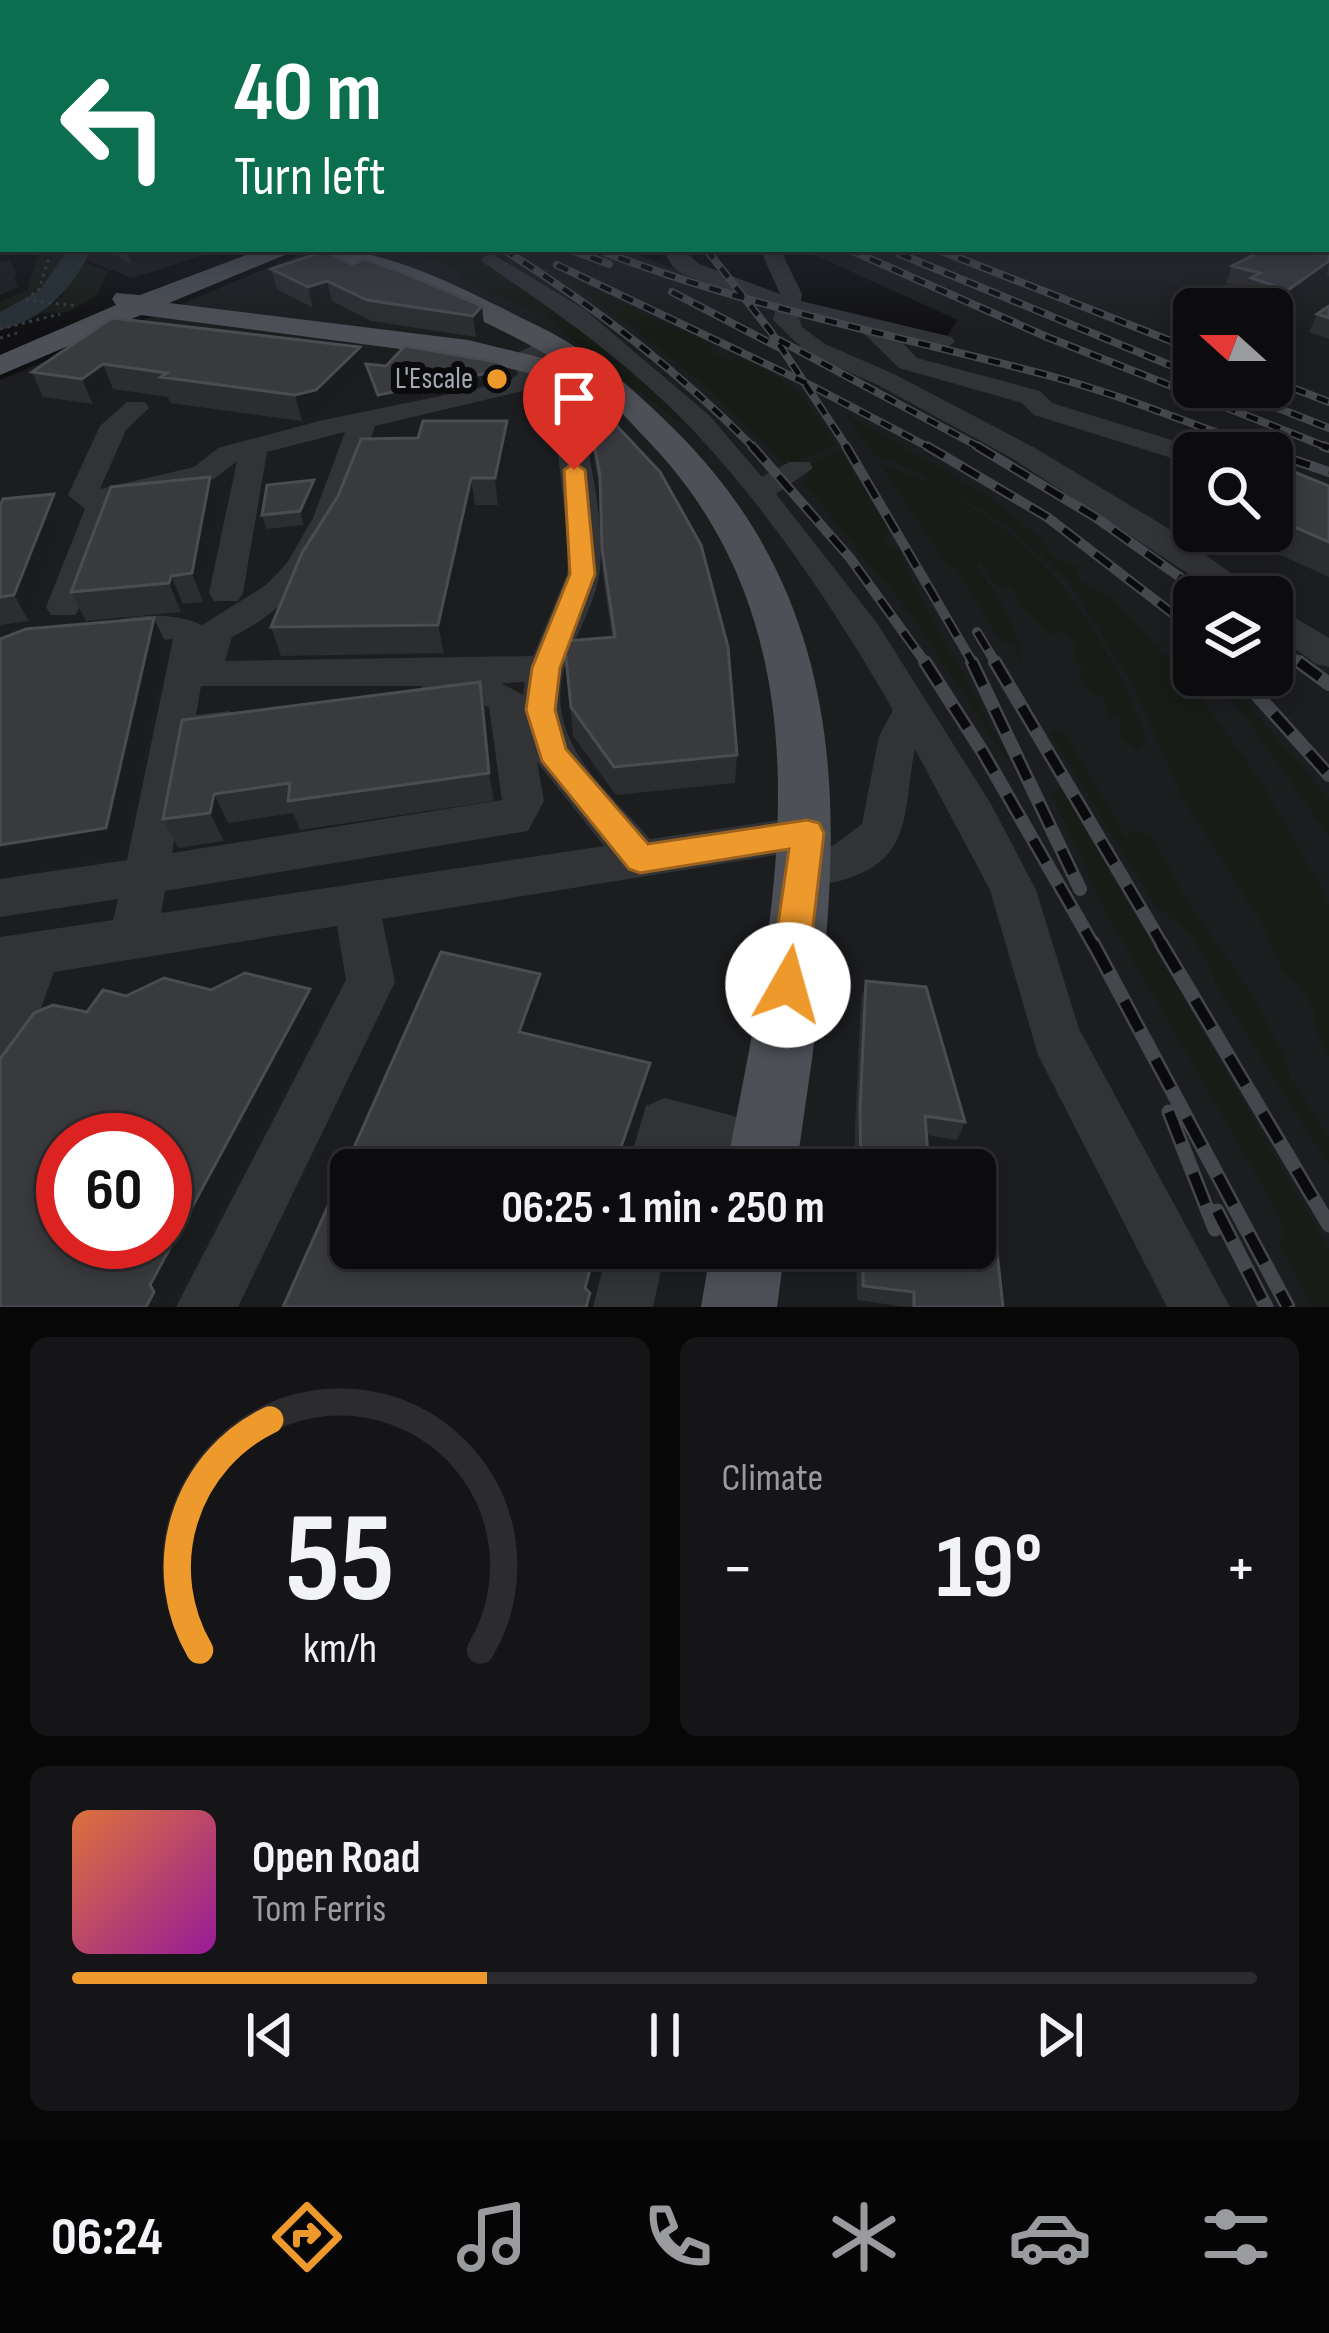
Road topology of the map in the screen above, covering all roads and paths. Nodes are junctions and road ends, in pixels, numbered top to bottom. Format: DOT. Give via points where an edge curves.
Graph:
graph roads {
  1 [pos="51,252"];
  2 [pos="255,252"];
  3 [pos="277,252"];
  4 [pos="344,252"];
  5 [pos="674,252"];
  6 [pos="771,252"];
  7 [pos="491,260"];
  8 [pos="133,302"];
  9 [pos="788,305"];
  10 [pos="77,306"];
  11 [pos="71,314"];
  12 [pos="874,327"];
  13 [pos="0,329"];
  14 [pos="943,341"];
  15 [pos="0,350"];
  16 [pos="533,362"];
  17 [pos="0,366"];
  18 [pos="136,408"];
  19 [pos="346,423"];
  20 [pos="254,447"];
  21 [pos="1173,449"];
  22 [pos="799,468"];
  23 [pos="760,491"];
  24 [pos="103,501"];
  25 [pos="1214,576"];
  26 [pos="226,593"];
  27 [pos="1293,630"];
  28 [pos="1329,655"];
  29 [pos="546,668"];
  30 [pos="913,707"];
  31 [pos="303,715"];
  32 [pos="260,721"];
  33 [pos="174,733"];
  34 [pos="532,742"];
  35 [pos="805,851"];
  36 [pos="640,859"];
  37 [pos="147,876"];
  38 [pos="0,898"];
  39 [pos="356,904"];
  40 [pos="133,938"];
  41 [pos="18,956"];
  42 [pos="0,1054"];
  43 [pos="660,1149"];
  44 [pos="733,1149"];
  45 [pos="763,1149"];
  46 [pos="632,1269"];
  47 [pos="745,1269"];
  48 [pos="206,1307"];
  49 [pos="623,1307"];
  50 [pos="739,1307"];
  51 [pos="1200,1307"];
  1 -- 10 [label="path" via="39,290 26,300"];
  2 -- 8 [label="main road"];
  3 -- 8 [label="main road"];
  4 -- 16 [label="main road"];
  5 -- 9 [label="street" via="691,269"];
  6 -- 9 [label="street" via="791,294"];
  7 -- 23 [label="street" via="620,350 700,422"];
  8 -- 15 [label="main road"];
  8 -- 16 [label="main road" via="172,314"];
  8 -- 17 [label="main road"];
  9 -- 12 [label="street"];
  9 -- 25 [label="street" via="785,320 802,343 1011,445"];
  11 -- 13 [label="path"];
  12 -- 14 [label="street"];
  12 -- 21 [label="street" via="908,363"];
  16 -- 19 [label="street" via="501,393"];
  16 -- 29 [label="street" via="565,393 584,547 583,574"];
  16 -- 35 [label="main road" via="586,382 649,423 731,520 780,623 804,740"];
  18 -- 24 [label="street" via="114,426 82,495"];
  19 -- 20 [label="street"];
  19 -- 29 [label="street" via="323,529 295,578 254,614 216,629 203,674"];
  20 -- 24 [label="street" via="204,473"];
  20 -- 26 [label="street"];
  22 -- 23 [label="street"];
  23 -- 30 [label="street"];
  24 -- 33 [label="street" via="60,623 188,631"];
  27 -- 28 [label="street"];
  29 -- 34 [label="street"];
  30 -- 35 [label="street" via="899,728 886,823 873,846 843,865"];
  30 -- 51 [label="street" via="1012,890 1056,1038"];
  31 -- 34 [label="street" via="486,690 510,705"];
  32 -- 33 [label="street"];
  33 -- 37 [label="street"];
  34 -- 36 [label="street" via="552,753"];
  34 -- 37 [label="street" via="513,819"];
  35 -- 36 [label="street"];
  35 -- 45 [label="main road"];
  36 -- 39 [label="street"];
  37 -- 38 [label="street"];
  37 -- 40 [label="street"];
  39 -- 40 [label="street"];
  39 -- 48 [label="street" via="371,982"];
  40 -- 41 [label="street"];
  41 -- 42 [label="street"];
  43 -- 44 [label="street" via="665,1125"];
  46 -- 49 [label="street"];
  47 -- 50 [label="main road"];
}
